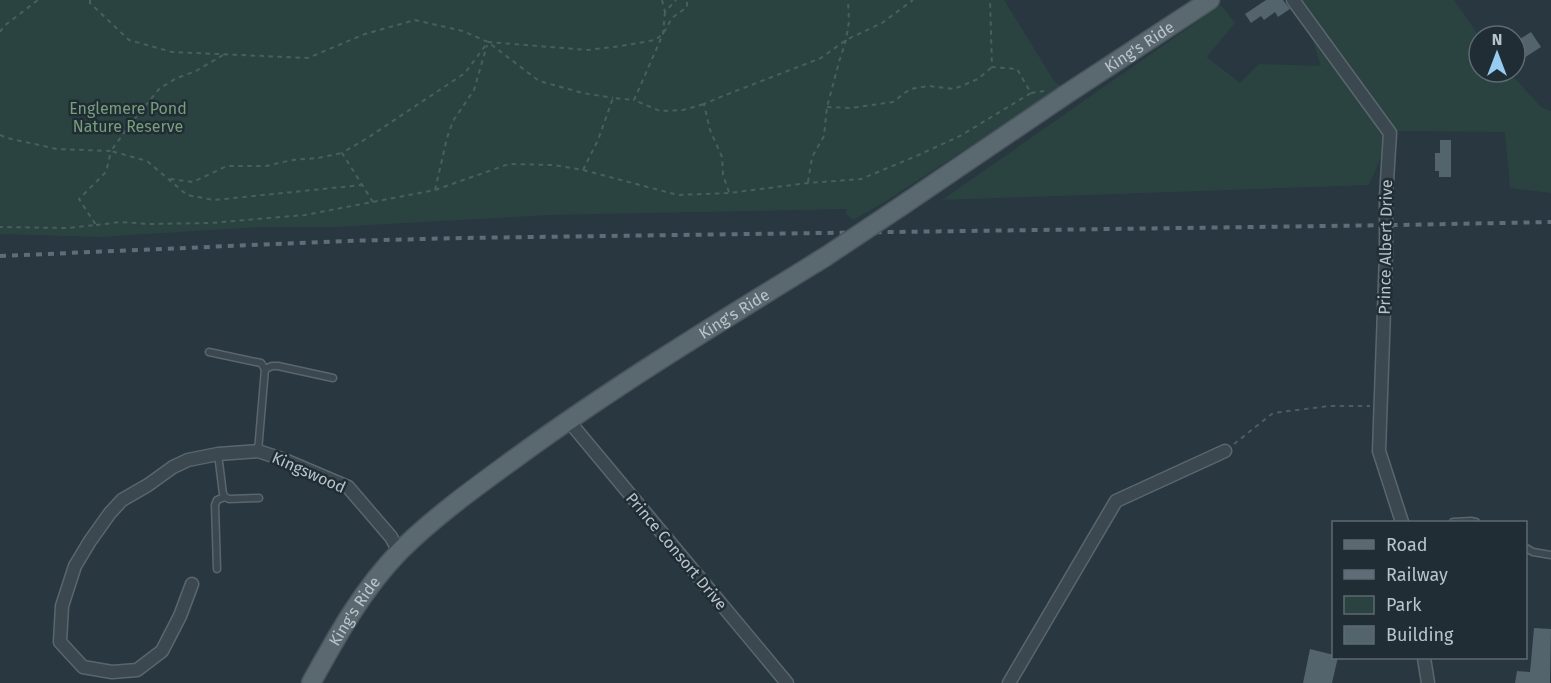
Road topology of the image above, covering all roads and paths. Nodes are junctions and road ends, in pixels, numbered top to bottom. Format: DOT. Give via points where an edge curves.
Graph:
graph roads {
  1 [pos="38,0"];
  2 [pos="90,0"];
  3 [pos="662,0"];
  4 [pos="676,0"];
  5 [pos="687,0"];
  6 [pos="848,0"];
  7 [pos="913,0"];
  8 [pos="990,0"];
  9 [pos="1210,0"];
  10 [pos="1293,0"];
  11 [pos="665,12"];
  12 [pos="0,32"];
  13 [pos="663,34"];
  14 [pos="846,40"];
  15 [pos="488,42"];
  16 [pos="223,55"];
  17 [pos="992,67"];
  18 [pos="613,98"];
  19 [pos="634,100"];
  20 [pos="704,104"];
  21 [pos="827,107"];
  22 [pos="0,135"];
  23 [pos="111,151"];
  24 [pos="342,153"];
  25 [pos="583,170"];
  26 [pos="168,179"];
  27 [pos="808,183"];
  28 [pos="362,185"];
  29 [pos="435,190"];
  30 [pos="729,193"];
  31 [pos="373,202"];
  32 [pos="96,225"];
  33 [pos="0,227"];
  34 [pos="209,352"];
  35 [pos="265,369"];
  36 [pos="333,378"];
  37 [pos="1381,406"];
  38 [pos="568,420"];
  39 [pos="258,451"];
  40 [pos="1224,451"];
  41 [pos="218,454"];
  42 [pos="225,497"];
  43 [pos="259,498"];
  44 [pos="1402,521"];
  45 [pos="1527,549"];
  46 [pos="399,552"];
  47 [pos="1551,555"];
  48 [pos="217,569"];
  49 [pos="192,584"];
  50 [pos="1424,659"];
  51 [pos="311,683"];
  52 [pos="787,683"];
  53 [pos="1010,683"];
  54 [pos="1428,683"];
  1 -- 12 [label="path"];
  2 -- 16 [label="path" via="129,40 172,52"];
  3 -- 11 [label="path"];
  4 -- 11 [label="path"];
  5 -- 13 [label="path" via="687,7 672,18"];
  6 -- 14 [label="path"];
  7 -- 14 [label="path" via="882,23"];
  8 -- 17 [label="path"];
  9 -- 38 [label="main road, King's Ride, bridge" via="825,257"];
  10 -- 37 [label="street, Prince Albert Drive, bridge" via="1390,133"];
  11 -- 13 [label="path"];
  13 -- 15 [label="path" via="655,40 588,50"];
  13 -- 19 [label="path"];
  14 -- 20 [label="path" via="821,58"];
  14 -- 21 [label="path"];
  15 -- 16 [label="path" via="463,31 415,21 365,34 308,58"];
  15 -- 18 [label="path" via="539,81"];
  15 -- 24 [label="path" via="465,73"];
  15 -- 29 [label="path" via="474,90 453,121"];
  16 -- 23 [label="path" via="160,88"];
  17 -- 21 [label="path" via="978,79 954,89 929,86 910,89 893,102"];
  17 -- 27 [label="path" via="1017,69 1031,93 960,136 861,179"];
  18 -- 19 [label="path"];
  18 -- 25 [label="path"];
  19 -- 20 [label="path" via="660,111"];
  20 -- 30 [label="path"];
  21 -- 27 [label="path" via="824,136 812,157"];
  22 -- 23 [label="path" via="57,149"];
  23 -- 26 [label="path" via="147,161"];
  23 -- 32 [label="path" via="106,172 79,199"];
  24 -- 26 [label="path" via="266,166 228,166 193,182"];
  24 -- 28 [label="path"];
  25 -- 29 [label="path" via="509,164"];
  25 -- 30 [label="path" via="678,195"];
  26 -- 28 [label="path" via="187,195 214,200"];
  27 -- 30 [label="path"];
  28 -- 31 [label="path"];
  29 -- 31 [label="path"];
  31 -- 32 [label="path" via="305,215 210,223"];
  32 -- 33 [label="path"];
  34 -- 35 [label="lane" via="261,363"];
  35 -- 36 [label="lane" via="278,366"];
  35 -- 39 [label="lane"];
  37 -- 40 [label="path" via="1329,406 1273,413"];
  37 -- 44 [label="street, Prince Albert Drive" via="1379,451"];
  38 -- 46 [label="main road, King's Ride" via="434,520"];
  38 -- 52 [label="street, Prince Consort Drive"];
  39 -- 41 [label="street, Kingswood"];
  39 -- 46 [label="street, Kingswood" via="348,487"];
  40 -- 53 [label="street" via="1116,501"];
  41 -- 42 [label="lane"];
  41 -- 49 [label="street, Kingswood" via="173,467 122,500 110,513 75,566 62,606 60,642 83,667 112,672 136,670 162,651"];
  42 -- 43 [label="lane"];
  42 -- 48 [label="lane" via="215,505"];
  45 -- 47 [label="lane"];
  46 -- 51 [label="main road, King's Ride" via="359,601"];
  50 -- 54 [label="street"];
}
